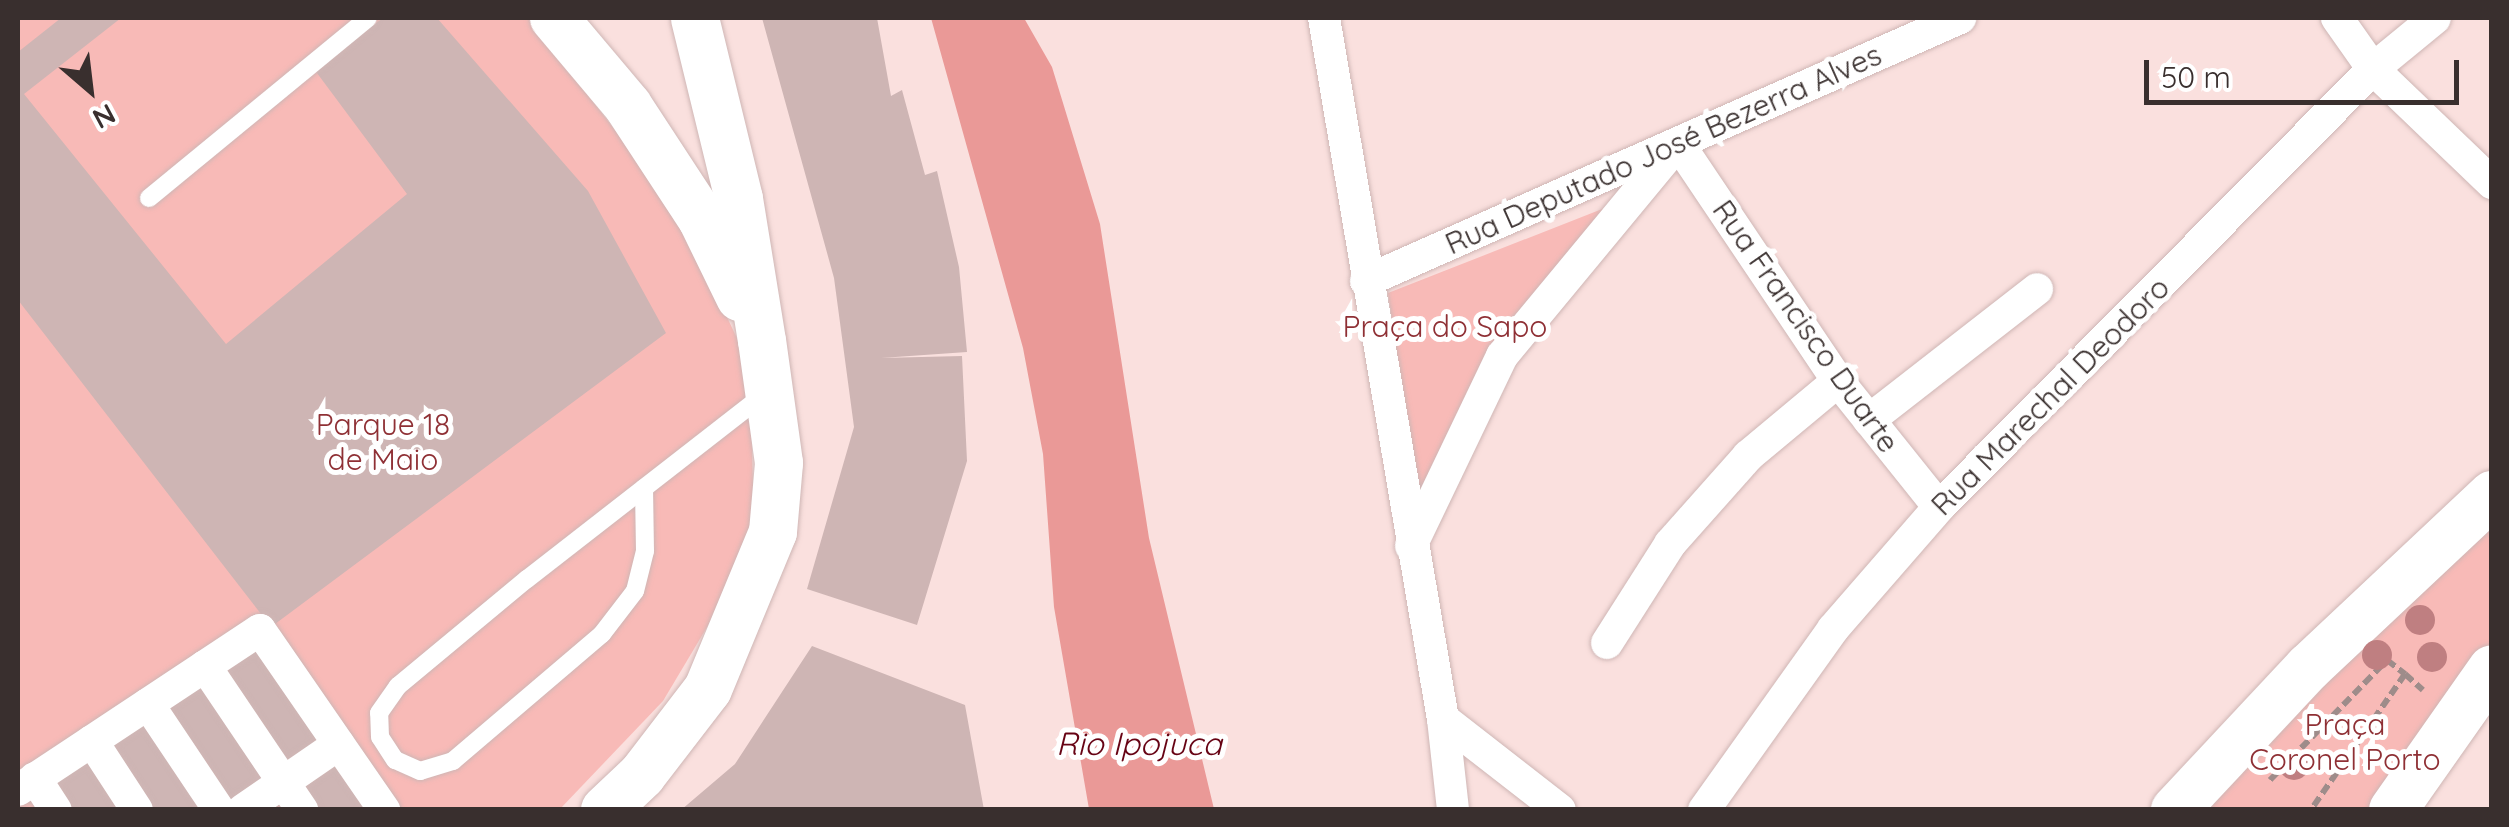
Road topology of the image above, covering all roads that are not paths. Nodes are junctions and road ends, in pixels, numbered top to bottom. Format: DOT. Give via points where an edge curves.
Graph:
graph roads {
  1 [pos="368,18"];
  2 [pos="554,18"];
  3 [pos="695,18"];
  4 [pos="1324,18"];
  5 [pos="1960,18"];
  6 [pos="2338,18"];
  7 [pos="2435,18"];
  8 [pos="2373,69"];
  9 [pos="1678,142"];
  10 [pos="2492,183"];
  11 [pos="150,198"];
  12 [pos="1366,282"];
  13 [pos="2037,289"];
  14 [pos="762,341"];
  15 [pos="1838,380"];
  16 [pos="769,392"];
  17 [pos="1869,420"];
  18 [pos="644,488"];
  19 [pos="2492,496"];
  20 [pos="1939,507"];
  21 [pos="2474,526"];
  22 [pos="1411,546"];
  23 [pos="1607,642"];
  24 [pos="205,666"];
  25 [pos="2492,669"];
  26 [pos="148,704"];
  27 [pos="1443,719"];
  28 [pos="92,741"];
  29 [pos="339,744"];
  30 [pos="284,782"];
  31 [pos="26,784"];
  32 [pos="56,810"];
  33 [pos="138,810"];
  34 [pos="219,810"];
  35 [pos="243,810"];
  36 [pos="302,810"];
  37 [pos="384,810"];
  38 [pos="605,810"];
  39 [pos="1453,810"];
  40 [pos="1560,810"];
  41 [pos="1704,810"];
  42 [pos="2174,810"];
  43 [pos="2394,810"];
  1 -- 11 [label="lane"];
  2 -- 14 [label="street" via="628,106 702,220"];
  3 -- 14 [label="street" via="739,199"];
  4 -- 12 [label="street"];
  5 -- 9 [label="street, Rua Deputado José Bezerra Alves"];
  6 -- 8 [label="street"];
  7 -- 8 [label="street, Rua Marechal Deodoro"];
  8 -- 10 [label="street"];
  8 -- 20 [label="street, Rua Marechal Deodoro"];
  9 -- 12 [label="street, Rua Deputado José Bezerra Alves"];
  9 -- 15 [label="street, Rua Francisco Duarte"];
  9 -- 22 [label="street" via="1502,356"];
  12 -- 22 [label="street"];
  13 -- 17 [label="street"];
  14 -- 16 [label="street"];
  15 -- 17 [label="street, Rua Francisco Duarte"];
  15 -- 23 [label="street" via="1722,485 1670,544"];
  16 -- 18 [label="lane"];
  16 -- 38 [label="street" via="779,462 772,532 744,615 708,689 642,775"];
  17 -- 20 [label="street, Rua Francisco Duarte"];
  18 -- 18 [label="lane" via="398,686 379,713 380,737 395,760 420,771 453,760 602,634 636,591 646,551"];
  19 -- 21 [label="street"];
  20 -- 41 [label="street, Rua Marechal Deodoro" via="1833,628"];
  21 -- 42 [label="street" via="2308,668"];
  22 -- 27 [label="street"];
  24 -- 26 [label="street"];
  24 -- 29 [label="street" via="260,630"];
  24 -- 30 [label="street"];
  25 -- 43 [label="street"];
  26 -- 28 [label="street"];
  26 -- 34 [label="street"];
  27 -- 39 [label="street"];
  27 -- 40 [label="street"];
  28 -- 31 [label="street"];
  28 -- 33 [label="street"];
  29 -- 30 [label="street"];
  29 -- 37 [label="street"];
  30 -- 35 [label="street"];
  30 -- 36 [label="street"];
  31 -- 32 [label="street"];
}
